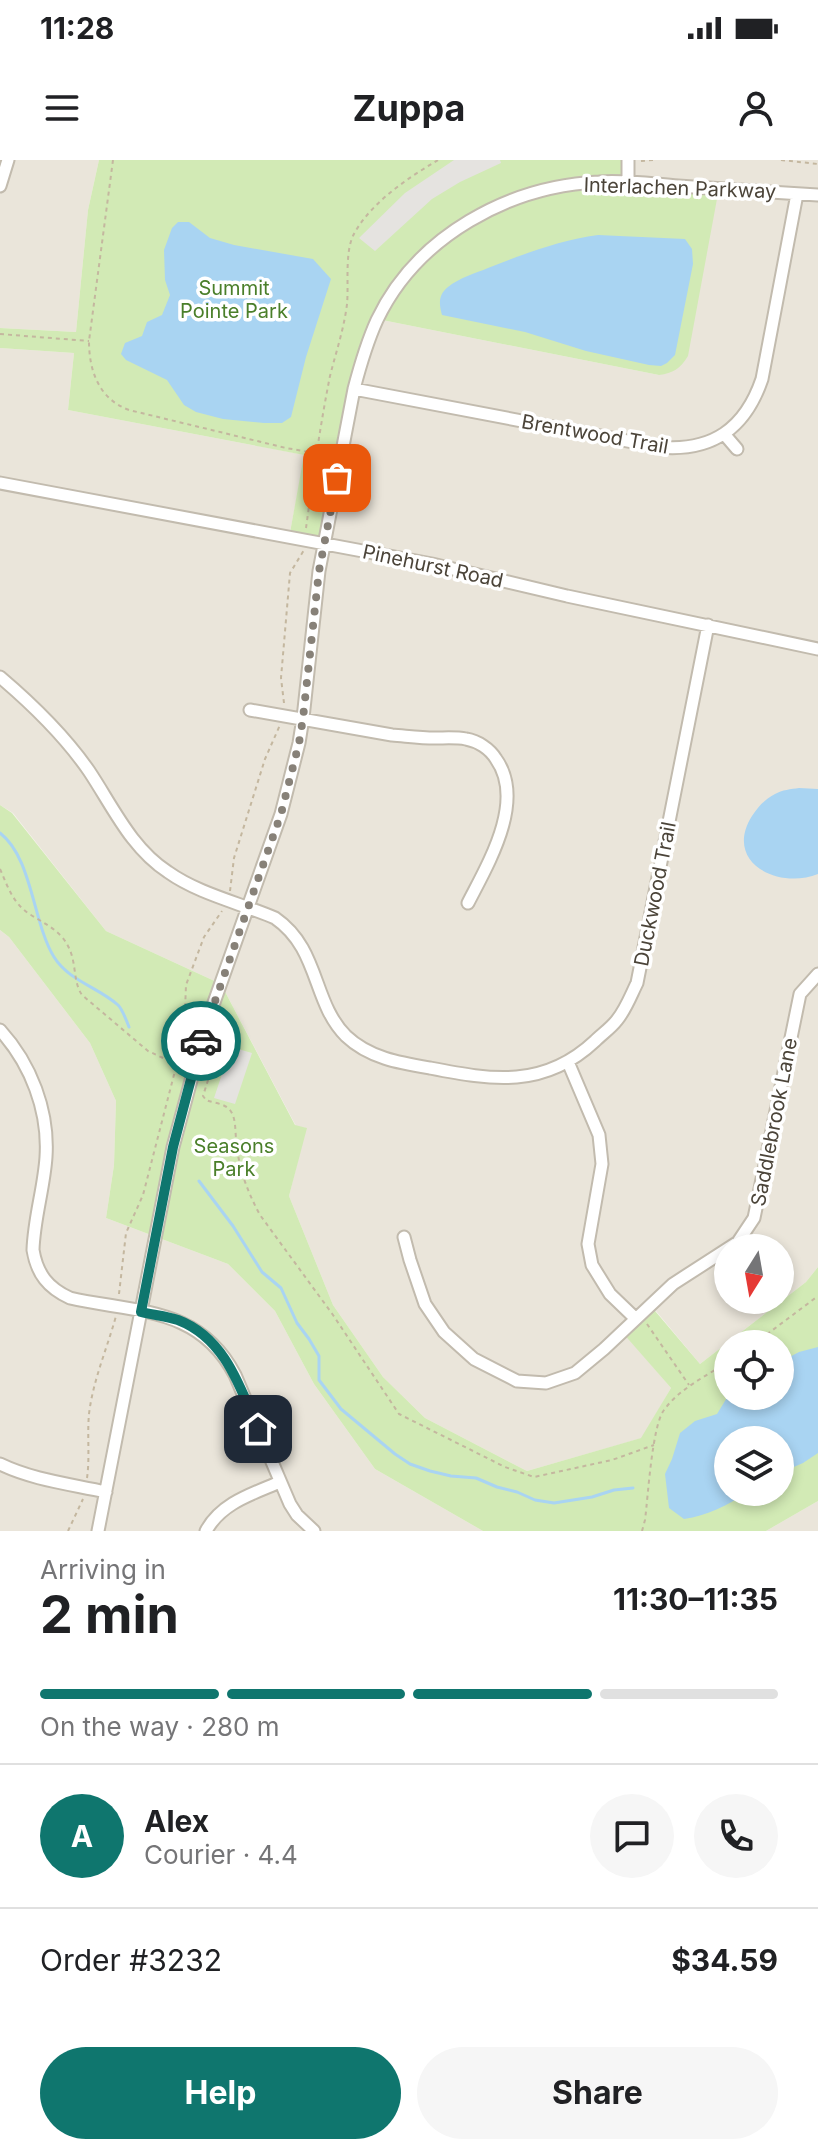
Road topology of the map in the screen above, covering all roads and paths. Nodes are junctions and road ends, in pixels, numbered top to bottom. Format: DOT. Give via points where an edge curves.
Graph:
graph roads {
  1 [pos="8,160"];
  2 [pos="113,160"];
  3 [pos="438,160"];
  4 [pos="653,160"];
  5 [pos="781,160"];
  6 [pos="633,161"];
  7 [pos="818,164"];
  8 [pos="628,182"];
  9 [pos="0,186"];
  10 [pos="797,194"];
  11 [pos="818,195"];
  12 [pos="0,334"];
  13 [pos="89,341"];
  14 [pos="354,389"];
  15 [pos="725,435"];
  16 [pos="737,449"];
  17 [pos="316,453"];
  18 [pos="0,483"];
  19 [pos="306,541"];
  20 [pos="324,544"];
  21 [pos="708,625"];
  22 [pos="818,649"];
  23 [pos="0,677"];
  24 [pos="250,710"];
  25 [pos="282,714"];
  26 [pos="303,718"];
  27 [pos="0,869"];
  28 [pos="229,900"];
  29 [pos="468,903"];
  30 [pos="249,907"];
  31 [pos="818,974"];
  32 [pos="0,1030"];
  33 [pos="184,1036"];
  34 [pos="201,1042"];
  35 [pos="568,1062"];
  36 [pos="177,1064"];
  37 [pos="404,1237"];
  38 [pos="818,1296"];
  39 [pos="118,1308"];
  40 [pos="141,1312"];
  41 [pos="638,1317"];
  42 [pos="773,1330"];
  43 [pos="714,1371"];
  44 [pos="690,1386"];
  45 [pos="654,1445"];
  46 [pos="0,1464"];
  47 [pos="280,1482"];
  48 [pos="86,1487"];
  49 [pos="106,1492"];
  50 [pos="68,1531"];
  51 [pos="98,1531"];
  52 [pos="206,1531"];
  53 [pos="314,1531"];
  54 [pos="642,1531"];
  1 -- 9 [label="street"];
  2 -- 13 [label="path"];
  3 -- 17 [label="path" via="376,205 350,242 347,303"];
  4 -- 6 [label="path"];
  5 -- 7 [label="path"];
  6 -- 8 [label="street"];
  8 -- 10 [label="street, Interlachen Parkway"];
  8 -- 14 [label="street, Interlachen Parkway" via="569,185 510,199 442,240 408,272 377,319"];
  10 -- 11 [label="street, Interlachen Parkway"];
  10 -- 15 [label="street" via="762,379 751,404"];
  12 -- 13 [label="path"];
  13 -- 17 [label="path" via="98,385 121,407"];
  14 -- 15 [label="street, Brentwood Trail" via="659,447 676,449"];
  14 -- 20 [label="street, Interlachen Parkway"];
  15 -- 16 [label="street"];
  17 -- 19 [label="path"];
  18 -- 19 [label="street, Pinehurst Road"];
  19 -- 20 [label="street, Pinehurst Road"];
  19 -- 25 [label="path" via="290,573"];
  20 -- 21 [label="street, Pinehurst Road"];
  20 -- 26 [label="street, Interlachen Parkway"];
  21 -- 22 [label="street, Pinehurst Road"];
  21 -- 35 [label="street, Duckwood Trail" via="637,983 617,1020"];
  23 -- 28 [label="street, Duckwood Trail" via="68,744 151,859 180,880"];
  24 -- 25 [label="street"];
  25 -- 26 [label="street"];
  25 -- 28 [label="path" via="234,858"];
  26 -- 29 [label="street" via="413,737 466,739 492,752 506,779 506,808 491,857"];
  26 -- 30 [label="street, Interlachen Parkway" via="281,814"];
  27 -- 36 [label="path" via="18,905 63,938 82,995 148,1051"];
  28 -- 30 [label="street, Duckwood Trail"];
  28 -- 33 [label="path" via="204,937 186,985"];
  30 -- 34 [label="street, Interlachen Parkway"];
  30 -- 35 [label="street, Duckwood Trail" via="289,928 305,951 337,1025 379,1057 501,1079"];
  31 -- 41 [label="street, Saddlebrook Lane" via="800,994 754,1218 738,1242 673,1284"];
  32 -- 39 [label="street" via="29,1073 45,1123 35,1264 57,1292"];
  33 -- 34 [label="path"];
  33 -- 36 [label="path"];
  34 -- 40 [label="street, Interlachen Parkway" via="173,1147"];
  34 -- 45 [label="path" via="217,1048 203,1096 232,1113 240,1169 253,1202 399,1414 534,1477"];
  35 -- 41 [label="street" via="599,1135 602,1164 588,1244 592,1265 610,1294"];
  36 -- 39 [label="path" via="143,1195 123,1244"];
  37 -- 41 [label="street, Saddlebrook Lane" via="425,1304 444,1332 474,1359 517,1381 546,1383 575,1373"];
  38 -- 42 [label="path"];
  39 -- 40 [label="street"];
  39 -- 48 [label="path" via="92,1394"];
  40 -- 47 [label="street" via="191,1326 218,1348 235,1375"];
  40 -- 49 [label="street, Interlachen Parkway"];
  41 -- 44 [label="path"];
  43 -- 44 [label="path"];
  44 -- 45 [label="path" via="662,1412"];
  45 -- 54 [label="path"];
  46 -- 48 [label="street"];
  47 -- 52 [label="street" via="229,1505"];
  47 -- 53 [label="street" via="297,1515"];
  48 -- 49 [label="street"];
  48 -- 50 [label="path"];
  49 -- 51 [label="street, Interlachen Parkway"];
}
